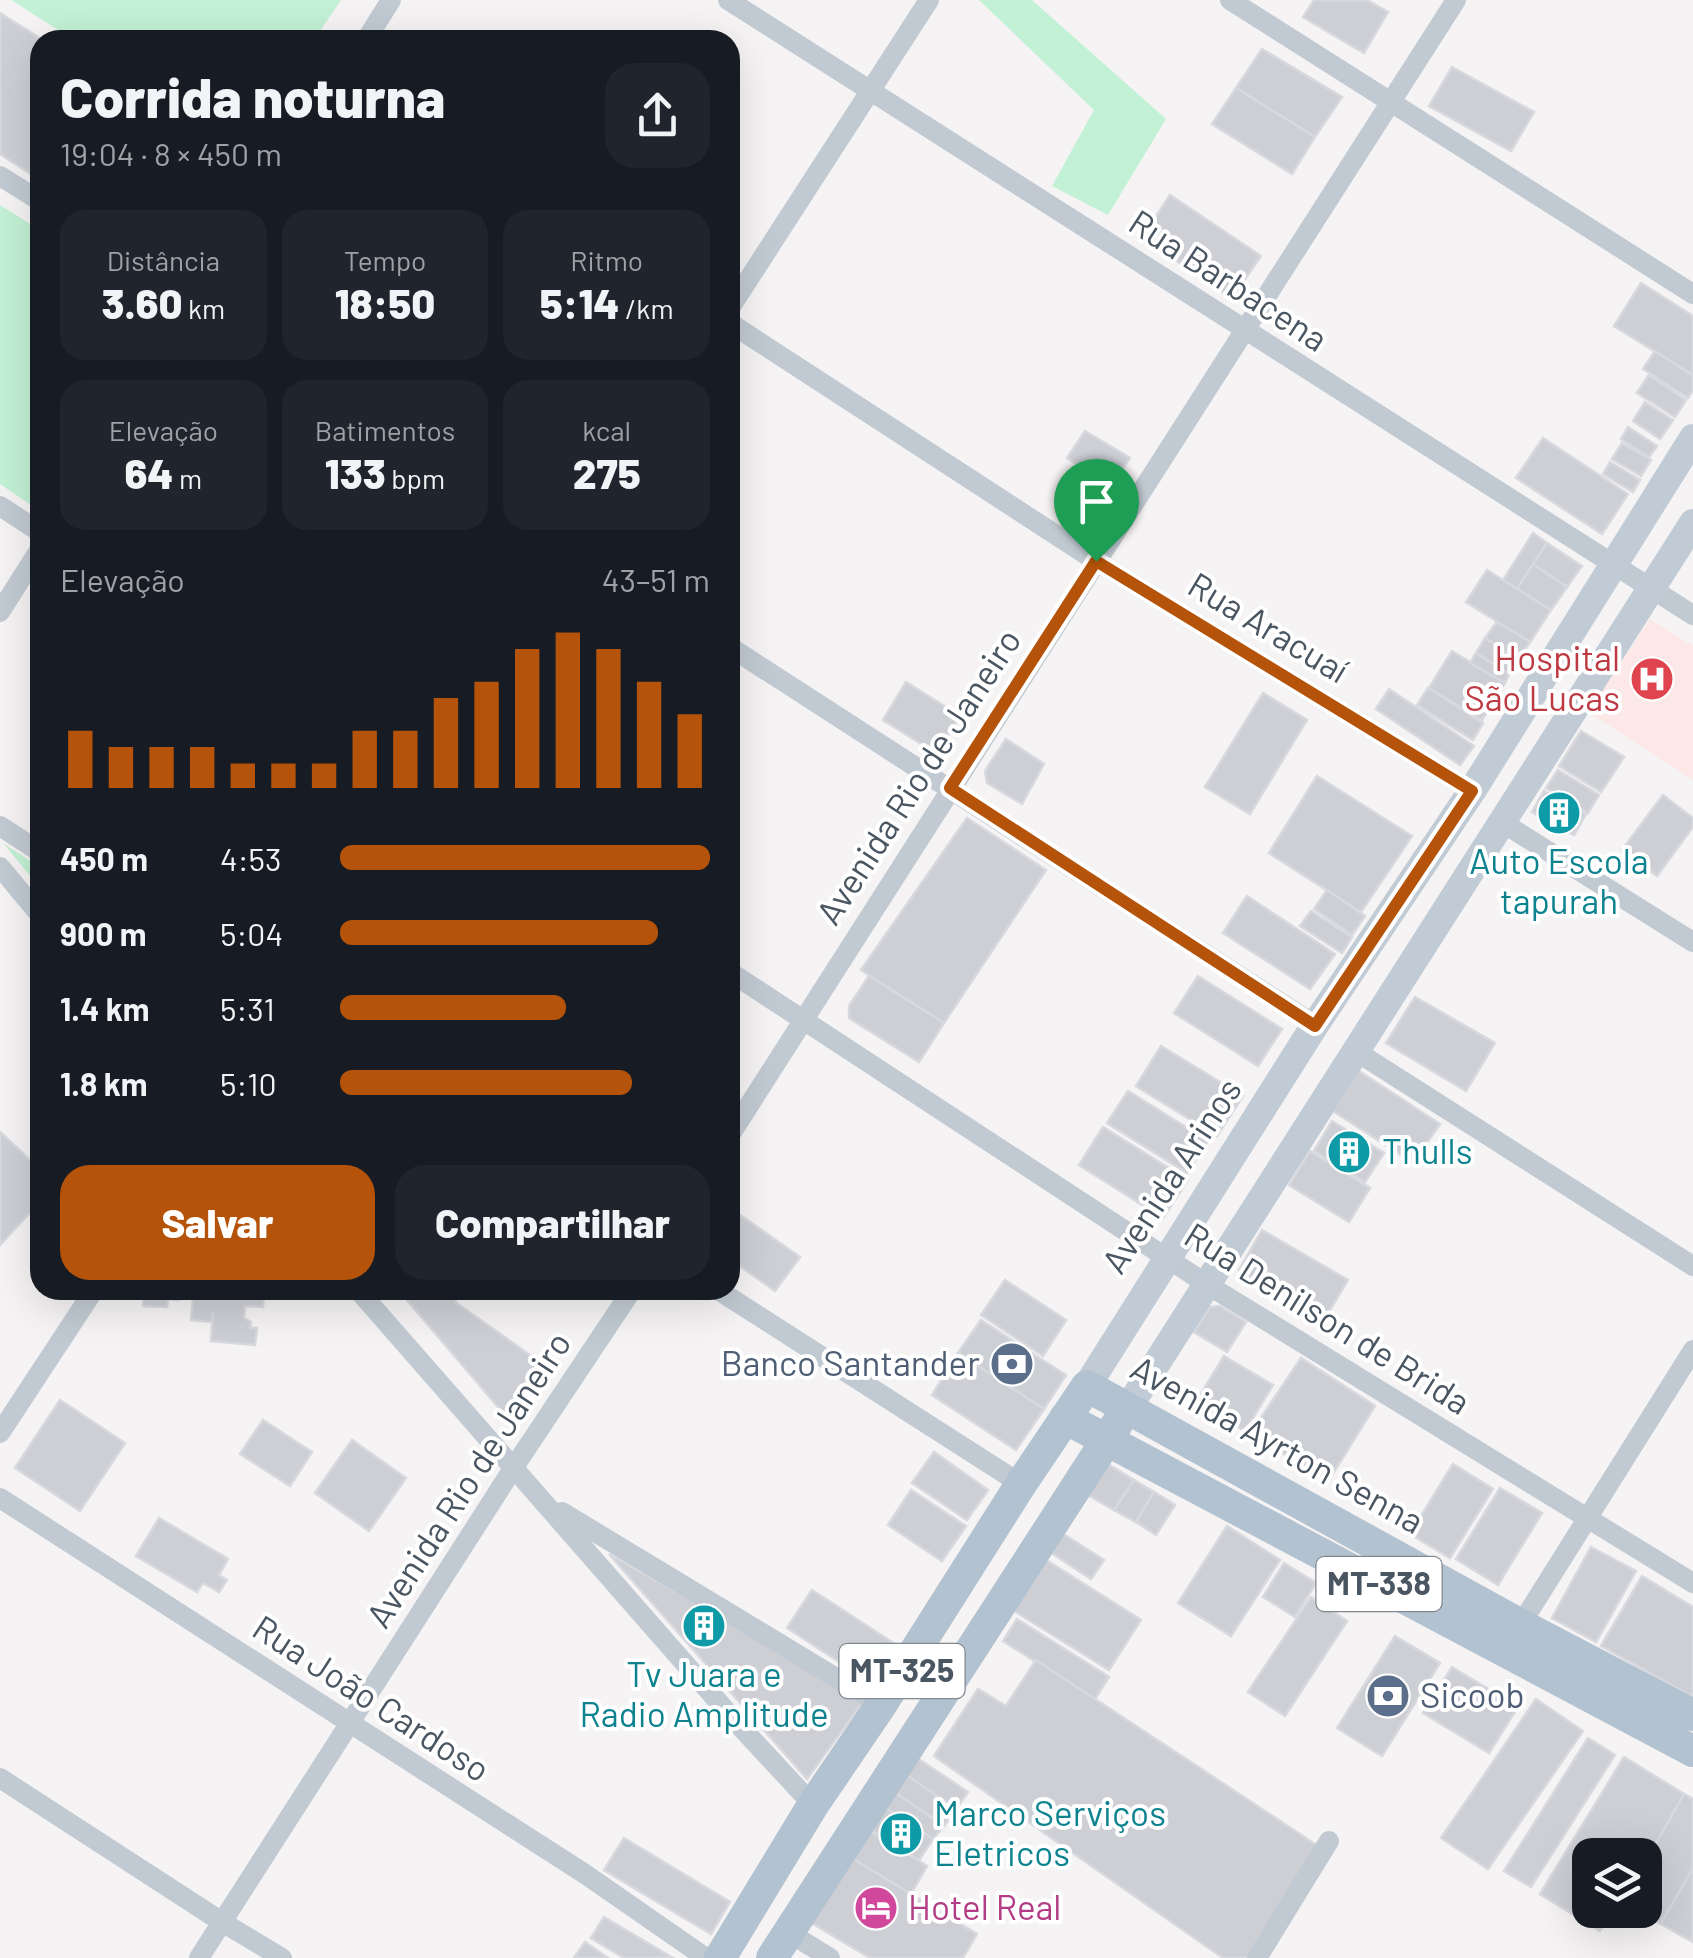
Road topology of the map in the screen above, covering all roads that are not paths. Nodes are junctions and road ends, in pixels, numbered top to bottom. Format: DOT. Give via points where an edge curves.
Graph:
graph roads {
  1 [pos="392,0"];
  2 [pos="728,0"];
  3 [pos="929,0"];
  4 [pos="1230,0"];
  5 [pos="1456,0"];
  6 [pos="372,30"];
  7 [pos="870,91"];
  8 [pos="1390,102"];
  9 [pos="0,176"];
  10 [pos="30,195"];
  11 [pos="740,292"];
  12 [pos="1693,294"];
  13 [pos="740,330"];
  14 [pos="1244,330"];
  15 [pos="1693,438"];
  16 [pos="0,506"];
  17 [pos="1693,523"];
  18 [pos="30,526"];
  19 [pos="1096,561"];
  20 [pos="1612,564"];
  21 [pos="30,565"];
  22 [pos="1652,589"];
  23 [pos="0,612"];
  24 [pos="1693,616"];
  25 [pos="740,653"];
  26 [pos="950,788"];
  27 [pos="1472,791"];
  28 [pos="1503,823"];
  29 [pos="0,826"];
  30 [pos="30,846"];
  31 [pos="0,867"];
  32 [pos="30,904"];
  33 [pos="1693,942"];
  34 [pos="740,978"];
  35 [pos="802,1018"];
  36 [pos="1315,1026"];
  37 [pos="1357,1052"];
  38 [pos="740,1119"];
  39 [pos="1166,1258"];
  40 [pos="1693,1266"];
  41 [pos="1208,1285"];
  42 [pos="87,1300"];
  43 [pos="367,1300"];
  44 [pos="625,1300"];
  45 [pos="734,1300"];
  46 [pos="1693,1350"];
  47 [pos="1087,1386"];
  48 [pos="1128,1408"];
  49 [pos="1065,1418"];
  50 [pos="0,1433"];
  51 [pos="1108,1440"];
  52 [pos="514,1467"];
  53 [pos="1021,1484"];
  54 [pos="1286,1496"];
  55 [pos="0,1498"];
  56 [pos="545,1501"];
  57 [pos="1589,1519"];
  58 [pos="1269,1526"];
  59 [pos="1693,1584"];
  60 [pos="1512,1638"];
  61 [pos="881,1705"];
  62 [pos="1693,1715"];
  63 [pos="349,1724"];
  64 [pos="1693,1751"];
  65 [pos="0,1778"];
  66 [pos="812,1805"];
  67 [pos="1329,1842"];
  68 [pos="222,1922"];
  69 [pos="780,1945"];
  70 [pos="199,1958"];
  71 [pos="282,1958"];
  72 [pos="706,1958"];
  73 [pos="720,1958"];
  74 [pos="830,1958"];
  75 [pos="1257,1958"];
  1 -- 6 [label="street"];
  2 -- 7 [label="street, Rua Barbacena"];
  3 -- 7 [label="street"];
  4 -- 8 [label="street"];
  5 -- 8 [label="street, Avenida Rio de Janeiro"];
  7 -- 11 [label="street"];
  7 -- 14 [label="street, Rua Barbacena"];
  8 -- 12 [label="street"];
  8 -- 14 [label="street, Avenida Rio de Janeiro"];
  9 -- 10 [label="street"];
  13 -- 19 [label="street, Rua Aracuaí"];
  14 -- 19 [label="street, Avenida Rio de Janeiro"];
  14 -- 20 [label="street, Rua Barbacena"];
  15 -- 20 [label="main road, Avenida Arinos / MT-325"];
  16 -- 18 [label="street"];
  17 -- 22 [label="main road, MT-325"];
  19 -- 26 [label="street, Avenida Rio de Janeiro"];
  19 -- 27 [label="street, Rua Aracuaí"];
  20 -- 22 [label="street, Rua Barbacena"];
  20 -- 27 [label="main road, Avenida Arinos / MT-325"];
  21 -- 23 [label="street"];
  22 -- 24 [label="street, Rua Barbacena"];
  22 -- 28 [label="main road, MT-325"];
  25 -- 26 [label="street"];
  26 -- 35 [label="street, Avenida Rio de Janeiro"];
  26 -- 36 [label="street"];
  27 -- 36 [label="main road, Avenida Arinos / MT-325"];
  28 -- 33 [label="street"];
  28 -- 37 [label="main road, MT-325"];
  29 -- 30 [label="street"];
  31 -- 32 [label="street"];
  34 -- 35 [label="street, Rua Denilson de Brida"];
  35 -- 38 [label="street, Avenida Rio de Janeiro"];
  35 -- 39 [label="street, Rua Denilson de Brida"];
  36 -- 39 [label="main road, Avenida Arinos / MT-325"];
  37 -- 40 [label="street"];
  37 -- 41 [label="main road, MT-325"];
  39 -- 41 [label="street, Rua Denilson de Brida"];
  39 -- 47 [label="main road, Avenida Arinos / MT-325"];
  41 -- 48 [label="main road, MT-325"];
  41 -- 57 [label="street, Rua Denilson de Brida"];
  42 -- 50 [label="street"];
  43 -- 52 [label="street"];
  44 -- 52 [label="street, Avenida Rio de Janeiro"];
  45 -- 53 [label="street"];
  46 -- 57 [label="street"];
  47 -- 48 [label="main road, Avenida Ayrton Senna / MT-338"];
  47 -- 49 [label="main road, Avenida Arinos / MT-325"];
  48 -- 51 [label="main road, MT-325"];
  48 -- 54 [label="main road, Avenida Ayrton Senna / MT-338"];
  49 -- 51 [label="main road, Avenida Ayrton Senna / MT-338"];
  49 -- 53 [label="main road, Avenida Arinos / MT-325"];
  51 -- 58 [label="main road, Avenida Ayrton Senna / MT-338"];
  51 -- 69 [label="main road, MT-325"];
  52 -- 56 [label="street"];
  52 -- 63 [label="street, Avenida Rio de Janeiro"];
  53 -- 61 [label="main road, Avenida Arinos / MT-325"];
  54 -- 58 [label="main road"];
  54 -- 60 [label="main road, Avenida Ayrton Senna / MT-338"];
  55 -- 63 [label="street, Rua João Cardoso"];
  56 -- 61 [label="street"];
  56 -- 66 [label="street"];
  57 -- 59 [label="street, Rua Denilson de Brida"];
  57 -- 60 [label="street"];
  58 -- 60 [label="main road, Avenida Ayrton Senna / MT-338"];
  60 -- 62 [label="main road, Avenida Ayrton Senna / MT-338"];
  60 -- 64 [label="main road, Avenida Ayrton Senna / MT-338"];
  61 -- 66 [label="main road, Avenida Arinos / MT-325"];
  63 -- 68 [label="street, Avenida Rio de Janeiro"];
  63 -- 72 [label="street, Rua João Cardoso"];
  65 -- 68 [label="street"];
  66 -- 73 [label="main road, Avenida Arinos / MT-325"];
  67 -- 75 [label="street"];
  68 -- 70 [label="street, Avenida Rio de Janeiro"];
  68 -- 71 [label="street"];
  69 -- 74 [label="street"];
}
